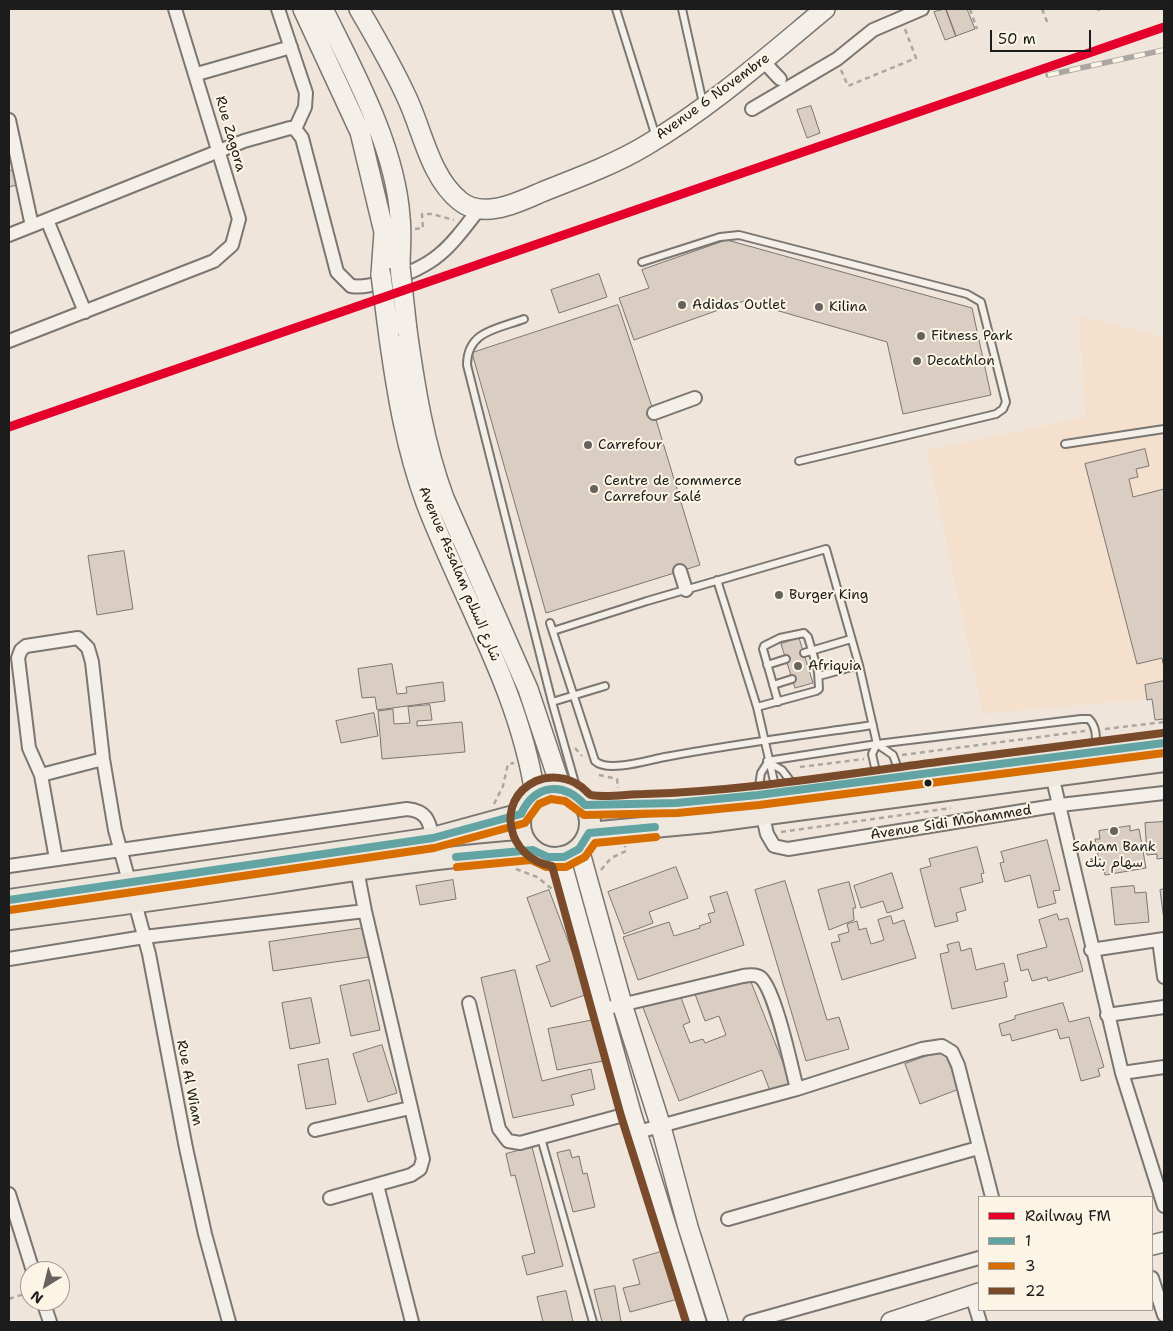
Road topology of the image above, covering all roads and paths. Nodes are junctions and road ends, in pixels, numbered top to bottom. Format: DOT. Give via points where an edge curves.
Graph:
graph roads {
  1 [pos="175,9"];
  2 [pos="278,9"];
  3 [pos="304,9"];
  4 [pos="324,9"];
  5 [pos="359,9"];
  6 [pos="616,9"];
  7 [pos="682,9"];
  8 [pos="826,9"];
  9 [pos="922,9"];
  10 [pos="970,9"];
  11 [pos="1042,9"];
  12 [pos="901,19"];
  13 [pos="1048,24"];
  14 [pos="977,29"];
  15 [pos="291,47"];
  16 [pos="837,59"];
  17 [pos="763,62"];
  18 [pos="197,74"];
  19 [pos="787,79"];
  20 [pos="704,107"];
  21 [pos="752,109"];
  22 [pos="9,120"];
  23 [pos="295,129"];
  24 [pos="656,139"];
  25 [pos="218,151"];
  26 [pos="479,209"];
  27 [pos="47,220"];
  28 [pos="467,224"];
  29 [pos="32,226"];
  30 [pos="400,232"];
  31 [pos="9,235"];
  32 [pos="642,262"];
  33 [pos="401,272"];
  34 [pos="84,312"];
  35 [pos="524,319"];
  36 [pos="9,341"];
  37 [pos="695,398"];
  38 [pos="654,413"];
  39 [pos="1164,429"];
  40 [pos="1066,444"];
  41 [pos="799,461"];
  42 [pos="680,571"];
  43 [pos="718,580"];
  44 [pos="686,590"];
  45 [pos="550,623"];
  46 [pos="553,632"];
  47 [pos="851,639"];
  48 [pos="812,650"];
  49 [pos="804,652"];
  50 [pos="786,659"];
  51 [pos="767,665"];
  52 [pos="859,665"];
  53 [pos="810,673"];
  54 [pos="819,673"];
  55 [pos="792,679"];
  56 [pos="773,685"];
  57 [pos="605,686"];
  58 [pos="574,695"];
  59 [pos="552,702"];
  60 [pos="778,702"];
  61 [pos="757,707"];
  62 [pos="1164,722"];
  63 [pos="873,725"];
  64 [pos="1095,730"];
  65 [pos="766,740"];
  66 [pos="1164,743"];
  67 [pos="877,744"];
  68 [pos="1096,752"];
  69 [pos="894,756"];
  70 [pos="872,758"];
  71 [pos="103,759"];
  72 [pos="527,761"];
  73 [pos="768,761"];
  74 [pos="1164,761"];
  75 [pos="782,770"];
  76 [pos="1052,774"];
  77 [pos="41,775"];
  78 [pos="901,776"];
  79 [pos="878,780"];
  80 [pos="797,790"];
  81 [pos="1164,792"];
  82 [pos="535,794"];
  83 [pos="575,797"];
  84 [pos="765,800"];
  85 [pos="1060,805"];
  86 [pos="490,809"];
  87 [pos="521,814"];
  88 [pos="622,830"];
  89 [pos="433,838"];
  90 [pos="584,841"];
  91 [pos="120,850"];
  92 [pos="534,850"];
  93 [pos="560,857"];
  94 [pos="56,859"];
  95 [pos="9,866"];
  96 [pos="511,869"];
  97 [pos="357,870"];
  98 [pos="598,874"];
  99 [pos="128,883"];
  100 [pos="9,900"];
  101 [pos="572,903"];
  102 [pos="135,904"];
  103 [pos="365,912"];
  104 [pos="9,920"];
  105 [pos="144,938"];
  106 [pos="1162,940"];
  107 [pos="1091,950"];
  108 [pos="9,959"];
  109 [pos="1164,977"];
  110 [pos="469,1004"];
  111 [pos="1164,1006"];
  112 [pos="613,1007"];
  113 [pos="1107,1015"];
  114 [pos="1164,1067"];
  115 [pos="1122,1073"];
  116 [pos="797,1089"];
  117 [pos="410,1108"];
  118 [pos="632,1113"];
  119 [pos="661,1128"];
  120 [pos="315,1130"];
  121 [pos="638,1132"];
  122 [pos="541,1138"];
  123 [pos="978,1148"];
  124 [pos="377,1185"];
  125 [pos="9,1194"];
  126 [pos="992,1196"];
  127 [pos="330,1198"];
  128 [pos="1164,1206"];
  129 [pos="728,1219"];
  130 [pos="978,1258"];
  131 [pos="30,1261"];
  132 [pos="1153,1281"];
  133 [pos="975,1294"];
  134 [pos="978,1311"];
  135 [pos="1164,1314"];
  136 [pos="229,1322"];
  137 [pos="412,1322"];
  138 [pos="593,1322"];
  139 [pos="696,1322"];
  140 [pos="718,1322"];
  141 [pos="750,1322"];
  142 [pos="891,1322"];
  1 -- 18 [label="street, Rue Zagora"];
  2 -- 15 [label="street"];
  3 -- 72 [label="street, Avenue Assalam شارع السلام, bridge" via="360,132 384,232 381,275 389,337 401,418 415,472 444,547 495,659 514,711"];
  4 -- 30 [label="street, Avenue Assalam شارع السلام" via="376,123 394,181"];
  5 -- 26 [label="street" via="390,63 439,174 460,202"];
  6 -- 24 [label="lane"];
  7 -- 20 [label="lane"];
  8 -- 17 [label="street, Avenue 6 Novembre"];
  9 -- 12 [label="street"];
  10 -- 14 [label="path"];
  11 -- 13 [label="path"];
  12 -- 16 [label="street" via="874,30"];
  12 -- 16 [label="path" via="916,58 848,86"];
  15 -- 18 [label="street"];
  15 -- 23 [label="street" via="300,70 306,101"];
  16 -- 19 [label="street"];
  17 -- 19 [label="street"];
  17 -- 20 [label="street, Avenue 6 Novembre"];
  18 -- 25 [label="street, Rue Zagora"];
  19 -- 21 [label="street"];
  20 -- 24 [label="street, Avenue 6 Novembre"];
  22 -- 29 [label="street"];
  23 -- 25 [label="street" via="286,128"];
  23 -- 33 [label="street" via="302,138 337,272 348,285 357,287 369,286"];
  24 -- 26 [label="street, Avenue 6 Novembre" via="581,177 521,201"];
  25 -- 27 [label="street"];
  25 -- 34 [label="street, Rue Zagora" via="239,219 232,245 214,262"];
  26 -- 28 [label="street"];
  27 -- 29 [label="street"];
  27 -- 34 [label="street"];
  28 -- 30 [label="path" via="422,214 423,228"];
  28 -- 33 [label="street" via="435,260 416,271"];
  29 -- 31 [label="street"];
  30 -- 33 [label="street, Avenue Assalam شارع السلام"];
  32 -- 41 [label="lane" via="720,237 739,235 967,294 981,302 1006,402 1003,409 996,414"];
  33 -- 83 [label="street, Avenue Assalam شارع السلام, bridge" via="415,387 434,470"];
  34 -- 36 [label="street"];
  35 -- 59 [label="lane" via="480,335 468,348 467,365"];
  37 -- 38 [label="street"];
  39 -- 40 [label="lane"];
  42 -- 44 [label="street"];
  43 -- 44 [label="lane"];
  43 -- 47 [label="lane" via="826,549"];
  43 -- 61 [label="lane"];
  44 -- 46 [label="lane"];
  45 -- 46 [label="lane"];
  46 -- 58 [label="lane"];
  47 -- 48 [label="lane"];
  47 -- 52 [label="lane"];
  48 -- 49 [label="lane"];
  48 -- 51 [label="lane" via="804,633 780,638 764,646"];
  48 -- 54 [label="lane"];
  50 -- 51 [label="lane"];
  51 -- 56 [label="lane"];
  52 -- 54 [label="lane"];
  52 -- 63 [label="lane"];
  53 -- 54 [label="lane"];
  54 -- 60 [label="lane" via="820,689"];
  55 -- 56 [label="lane"];
  56 -- 60 [label="lane"];
  57 -- 58 [label="lane"];
  58 -- 59 [label="lane"];
  58 -- 65 [label="lane" via="595,761 603,766"];
  59 -- 83 [label="lane"];
  60 -- 61 [label="lane"];
  61 -- 65 [label="lane"];
  62 -- 64 [label="path"];
  63 -- 65 [label="lane"];
  63 -- 67 [label="lane"];
  64 -- 67 [label="lane" via="1091,721 1081,719"];
  64 -- 68 [label="lane"];
  64 -- 69 [label="path"];
  65 -- 73 [label="lane"];
  66 -- 68 [label="main road"];
  67 -- 69 [label="lane"];
  67 -- 70 [label="lane"];
  67 -- 73 [label="lane"];
  68 -- 78 [label="main road"];
  69 -- 78 [label="lane"];
  70 -- 75 [label="path"];
  70 -- 79 [label="lane"];
  71 -- 77 [label="street"];
  71 -- 77 [label="street, Rue Al Wiam" via="92,662 85,644 78,638 26,646 19,653 18,670 29,748"];
  71 -- 91 [label="street, Rue Al Wiam"];
  72 -- 82 [label="street, Avenue Assalam شارع السلام"];
  72 -- 86 [label="path" via="508,764 500,794"];
  73 -- 75 [label="lane"];
  73 -- 84 [label="lane"];
  73 -- 84 [label="lane" via="761,773"];
  74 -- 76 [label="main road"];
  75 -- 80 [label="lane"];
  76 -- 84 [label="main road"];
  76 -- 85 [label="street"];
  77 -- 94 [label="street, Rue Al Wiam"];
  78 -- 79 [label="main road"];
  79 -- 80 [label="main road"];
  80 -- 84 [label="main road"];
  81 -- 85 [label="street, Avenue Sidi Mohammed"];
  82 -- 83 [label="main road" via="550,788"];
  82 -- 87 [label="main road"];
  83 -- 84 [label="main road" via="676,803"];
  83 -- 90 [label="main road" via="590,818"];
  84 -- 85 [label="street, Avenue Sidi Mohammed" via="767,834 774,846 788,849"];
  84 -- 88 [label="main road" via="707,822"];
  85 -- 107 [label="street"];
  87 -- 89 [label="main road"];
  87 -- 92 [label="main road" via="522,834"];
  88 -- 90 [label="main road"];
  88 -- 98 [label="path" via="626,851 611,858"];
  89 -- 91 [label="street" via="424,813 407,808"];
  89 -- 99 [label="main road"];
  90 -- 93 [label="main road"];
  90 -- 112 [label="street"];
  91 -- 94 [label="street"];
  91 -- 99 [label="street, Rue Al Wiam"];
  92 -- 93 [label="main road" via="548,857"];
  92 -- 97 [label="main road"];
  93 -- 101 [label="street"];
  94 -- 95 [label="street"];
  96 -- 101 [label="path" via="526,871 551,887 562,906"];
  97 -- 102 [label="main road"];
  97 -- 103 [label="street"];
  99 -- 100 [label="main road"];
  99 -- 102 [label="street, Rue Al Wiam"];
  101 -- 112 [label="street"];
  102 -- 104 [label="main road"];
  102 -- 105 [label="street, Rue Al Wiam"];
  103 -- 105 [label="street"];
  103 -- 117 [label="street"];
  105 -- 108 [label="street"];
  105 -- 136 [label="street, Rue Al Wiam" via="205,1234"];
  106 -- 107 [label="street"];
  106 -- 109 [label="street"];
  107 -- 113 [label="street"];
  110 -- 122 [label="street" via="499,1128 512,1143"];
  111 -- 113 [label="street"];
  112 -- 116 [label="street" via="743,976 760,977 771,994"];
  112 -- 118 [label="street"];
  112 -- 119 [label="street"];
  113 -- 115 [label="street"];
  114 -- 115 [label="street"];
  115 -- 128 [label="street"];
  116 -- 119 [label="street"];
  116 -- 123 [label="street" via="922,1050 945,1047 952,1052 958,1065"];
  117 -- 120 [label="street"];
  117 -- 124 [label="street" via="422,1152 420,1169"];
  118 -- 121 [label="street"];
  118 -- 122 [label="street"];
  119 -- 121 [label="street"];
  119 -- 140 [label="street"];
  121 -- 139 [label="street"];
  122 -- 138 [label="lane"];
  123 -- 126 [label="street"];
  123 -- 129 [label="street"];
  124 -- 127 [label="street"];
  124 -- 137 [label="street"];
  125 -- 131 [label="street"];
  130 -- 141 [label="street"];
  132 -- 135 [label="street"];
  133 -- 134 [label="street"];
  133 -- 142 [label="street"];
}
